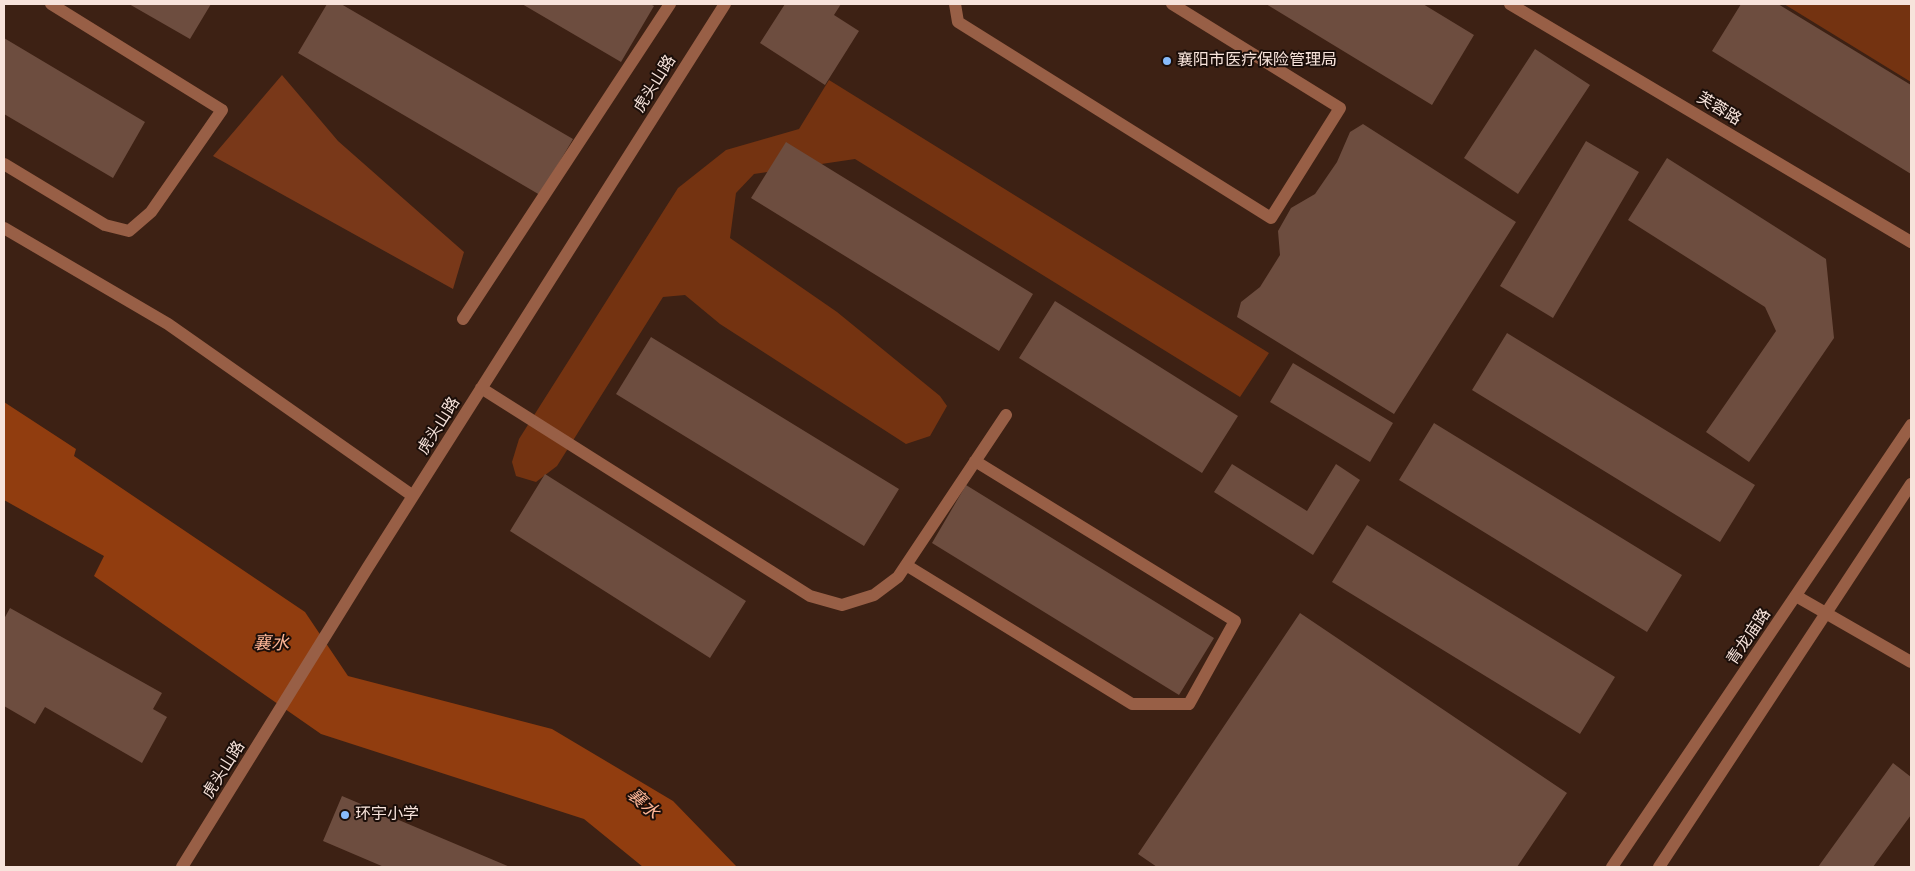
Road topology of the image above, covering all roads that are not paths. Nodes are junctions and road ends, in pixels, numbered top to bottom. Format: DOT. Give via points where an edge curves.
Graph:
graph roads {
  1 [pos="50,4"];
  2 [pos="670,4"];
  3 [pos="725,4"];
  4 [pos="955,4"];
  5 [pos="1172,4"];
  6 [pos="1510,4"];
  7 [pos="4,164"];
  8 [pos="4,228"];
  9 [pos="1911,242"];
  10 [pos="463,319"];
  11 [pos="481,388"];
  12 [pos="1006,414"];
  13 [pos="1911,424"];
  14 [pos="975,461"];
  15 [pos="1911,484"];
  16 [pos="413,496"];
  17 [pos="906,565"];
  18 [pos="1796,596"];
  19 [pos="1827,614"];
  20 [pos="1911,662"];
  21 [pos="182,867"];
  22 [pos="1612,867"];
  23 [pos="1659,867"];
  1 -- 7 [label="street" via="222,110 151,212 129,230 105,224"];
  2 -- 10 [label="street"];
  3 -- 11 [label="street, 虎头山路"];
  4 -- 5 [label="street" via="958,22 1271,218 1340,108"];
  6 -- 9 [label="street, 芙蓉路"];
  8 -- 16 [label="street" via="168,324"];
  11 -- 16 [label="street, 虎头山路"];
  11 -- 17 [label="street" via="810,596 842,605 874,595 898,577"];
  12 -- 14 [label="street"];
  13 -- 18 [label="street, 青龙庙路"];
  14 -- 17 [label="street"];
  14 -- 17 [label="street" via="1235,621 1189,704 1132,704"];
  15 -- 19 [label="street"];
  16 -- 21 [label="street, 虎头山路"];
  18 -- 19 [label="street"];
  18 -- 22 [label="street, 青龙庙路"];
  19 -- 20 [label="street"];
  19 -- 23 [label="street"];
}
